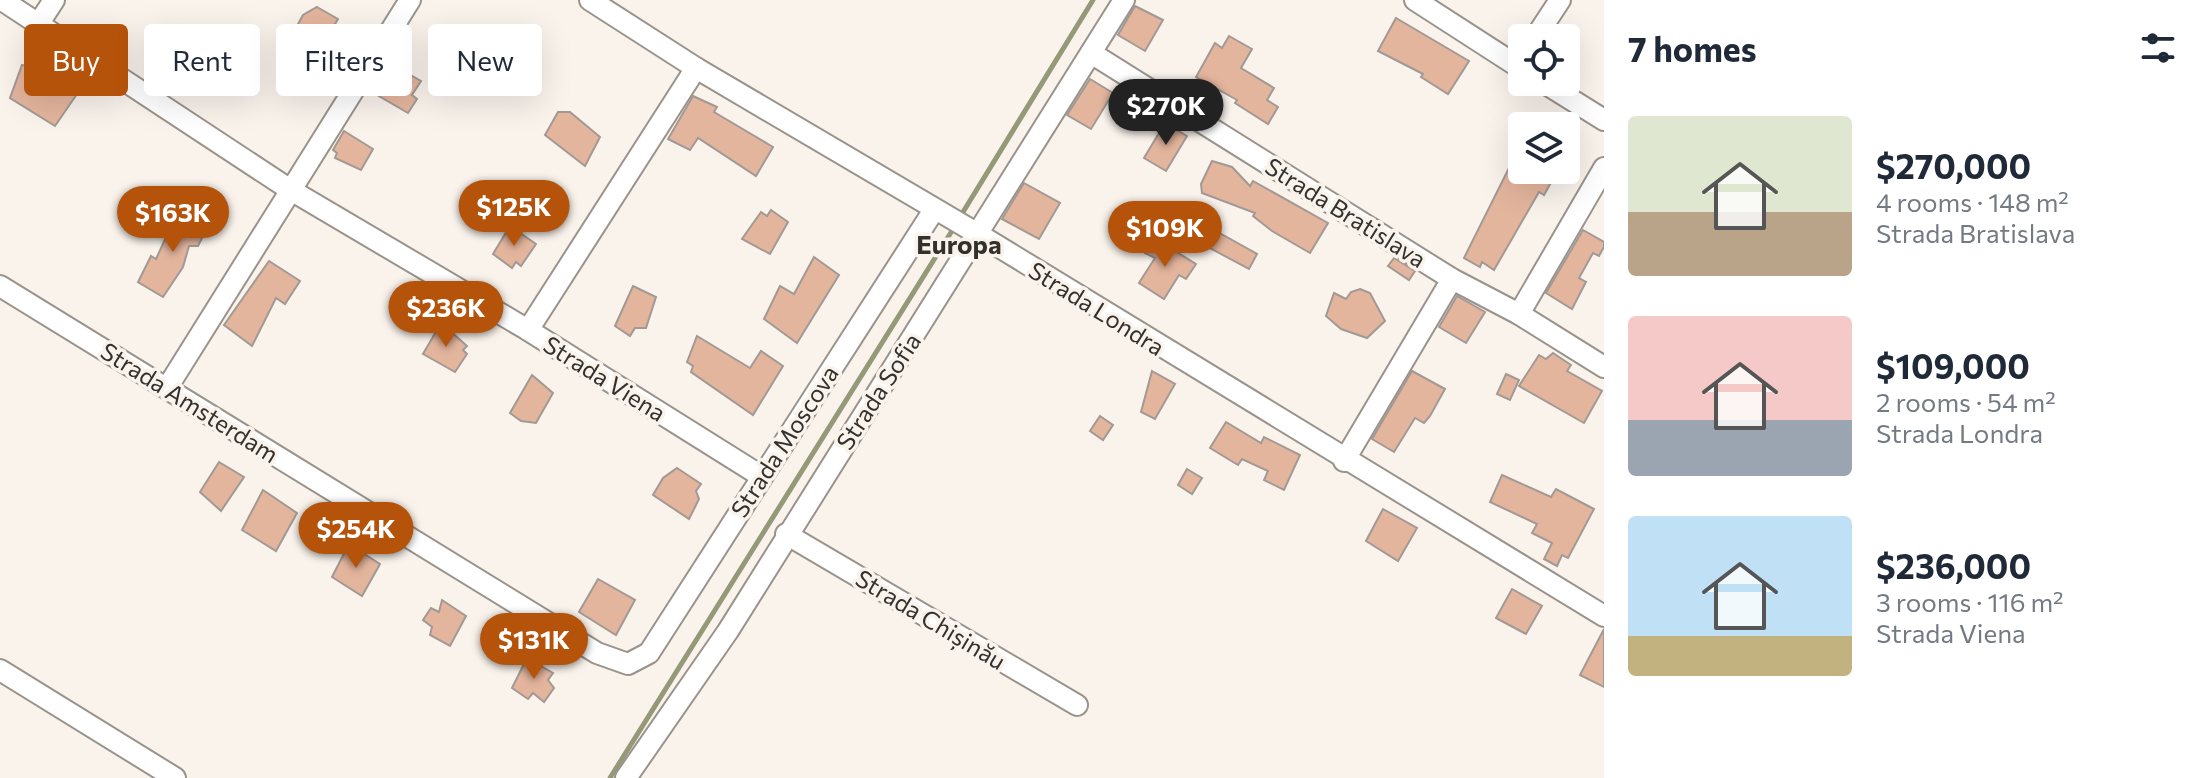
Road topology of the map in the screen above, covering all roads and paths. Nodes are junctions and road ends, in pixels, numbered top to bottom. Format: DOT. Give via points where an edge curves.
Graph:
graph roads {
  1 [pos="2,0"];
  2 [pos="54,0"];
  3 [pos="410,0"];
  4 [pos="590,0"];
  5 [pos="1124,0"];
  6 [pos="1415,0"];
  7 [pos="1560,0"];
  8 [pos="39,23"];
  9 [pos="1544,24"];
  10 [pos="1091,53"];
  11 [pos="1508,57"];
  12 [pos="696,68"];
  13 [pos="1565,96"];
  14 [pos="1604,120"];
  15 [pos="1604,168"];
  16 [pos="289,189"];
  17 [pos="941,214"];
  18 [pos="972,231"];
  19 [pos="1452,279"];
  20 [pos="0,286"];
  21 [pos="1519,314"];
  22 [pos="528,330"];
  23 [pos="1604,367"];
  24 [pos="167,388"];
  25 [pos="1344,461"];
  26 [pos="761,476"];
  27 [pos="786,534"];
  28 [pos="1604,616"];
  29 [pos="628,664"];
  30 [pos="0,670"];
  31 [pos="1077,705"];
  32 [pos="175,778"];
  33 [pos="626,778"];
  1 -- 8 [label="street, Strada Viena"];
  2 -- 8 [label="street"];
  3 -- 16 [label="street"];
  4 -- 12 [label="street, Strada Londra"];
  5 -- 10 [label="street, Strada Sofia"];
  6 -- 11 [label="street"];
  7 -- 9 [label="street"];
  8 -- 16 [label="street, Strada Viena"];
  10 -- 18 [label="street, Strada Sofia"];
  10 -- 19 [label="street, Strada Bratislava"];
  12 -- 17 [label="street, Strada Londra"];
  12 -- 22 [label="street"];
  13 -- 14 [label="street"];
  15 -- 21 [label="street"];
  16 -- 22 [label="street, Strada Viena"];
  16 -- 24 [label="street"];
  17 -- 18 [label="street, Strada Londra"];
  17 -- 26 [label="street, Strada Moscova"];
  18 -- 25 [label="street, Strada Londra"];
  18 -- 27 [label="street, Strada Sofia"];
  19 -- 21 [label="street, Strada Bratislava"];
  19 -- 25 [label="street"];
  20 -- 24 [label="street, Strada Amsterdam"];
  21 -- 23 [label="street, Strada Bratislava"];
  22 -- 26 [label="street, Strada Viena"];
  24 -- 29 [label="street, Strada Amsterdam" via="597,653"];
  25 -- 28 [label="street, Strada Londra"];
  26 -- 29 [label="street, Strada Moscova" via="649,653"];
  27 -- 31 [label="street, Strada Chișinău"];
  27 -- 33 [label="street, Strada Sofia" via="728,631"];
  30 -- 32 [label="street"];
}
